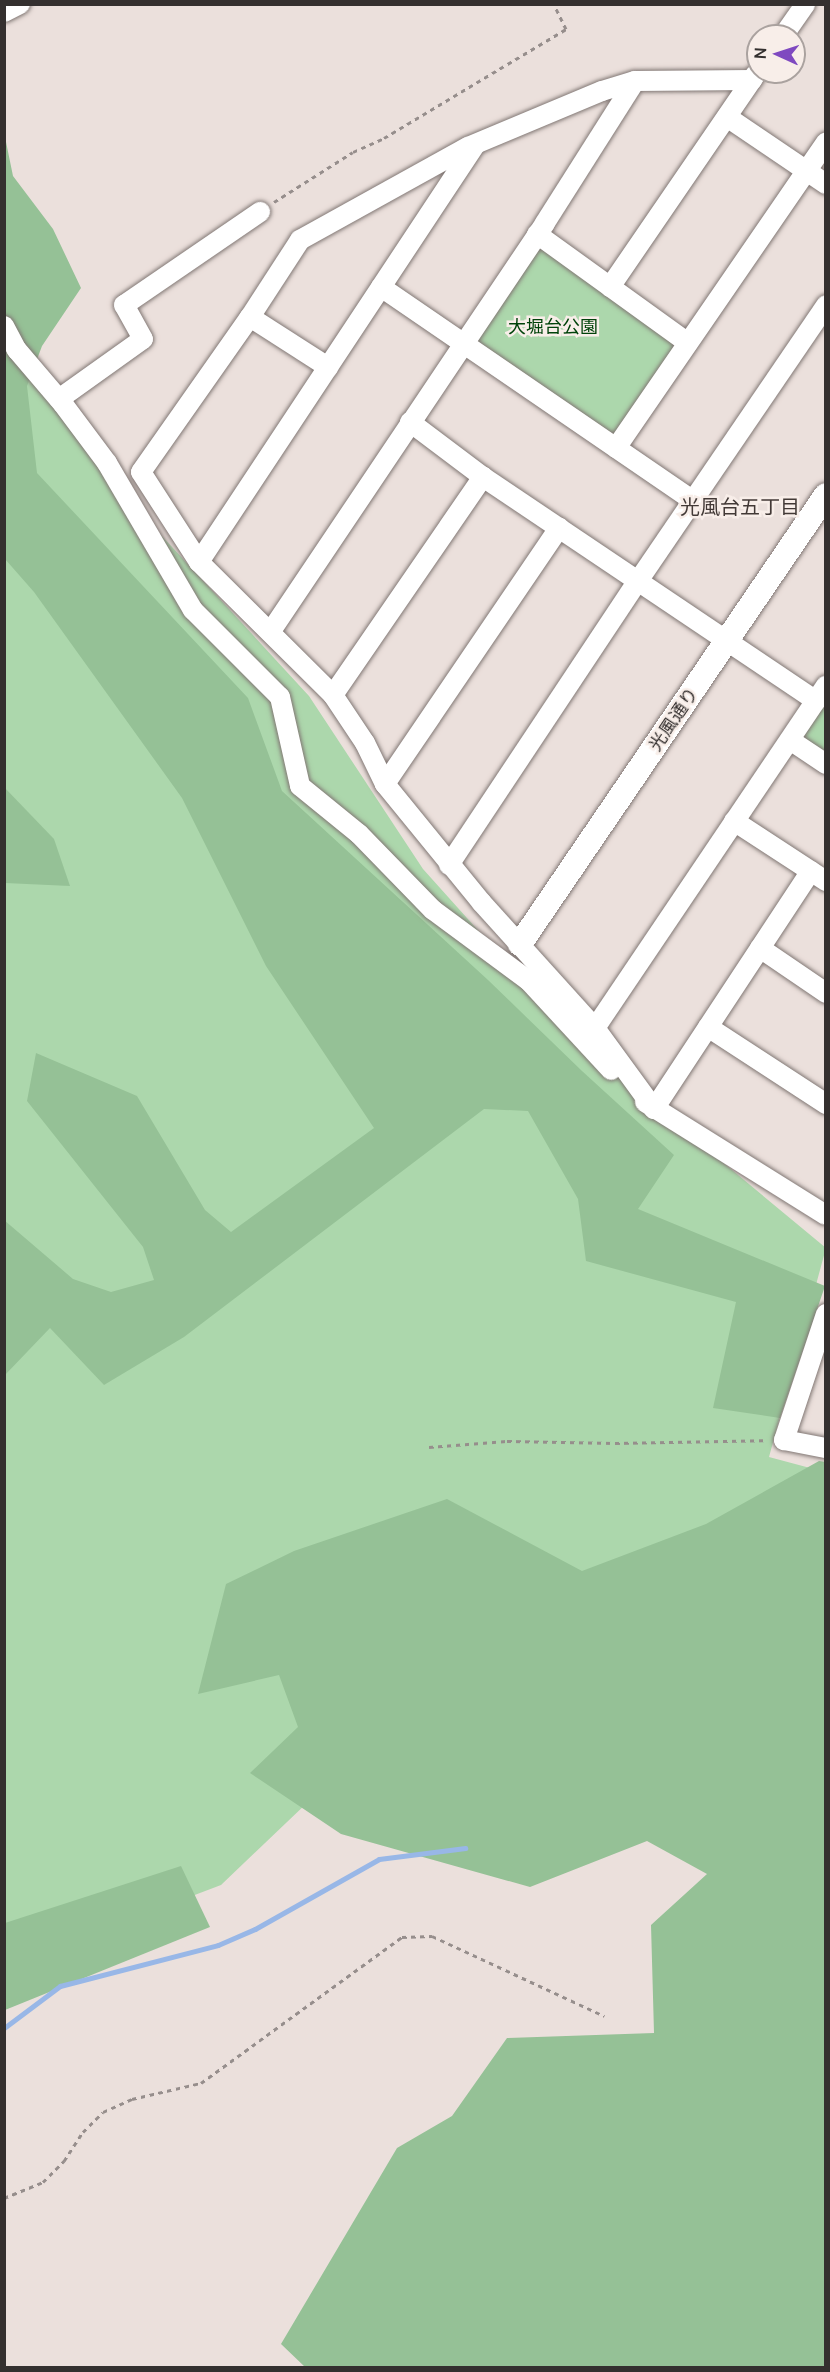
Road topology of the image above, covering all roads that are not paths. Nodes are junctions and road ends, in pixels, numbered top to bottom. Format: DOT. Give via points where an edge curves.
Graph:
graph roads {
  1 [pos="20,4"];
  2 [pos="805,4"];
  3 [pos="4,12"];
  4 [pos="791,24"];
  5 [pos="746,76"];
  6 [pos="635,81"];
  7 [pos="750,84"];
  8 [pos="727,117"];
  9 [pos="825,142"];
  10 [pos="475,144"];
  11 [pos="806,171"];
  12 [pos="825,184"];
  13 [pos="260,212"];
  14 [pos="537,234"];
  15 [pos="610,286"];
  16 [pos="381,287"];
  17 [pos="825,305"];
  18 [pos="250,317"];
  19 [pos="4,326"];
  20 [pos="462,343"];
  21 [pos="688,343"];
  22 [pos="328,367"];
  23 [pos="59,399"];
  24 [pos="410,422"];
  25 [pos="616,448"];
  26 [pos="483,477"];
  27 [pos="825,495"];
  28 [pos="692,500"];
  29 [pos="559,528"];
  30 [pos="199,562"];
  31 [pos="638,581"];
  32 [pos="271,631"];
  33 [pos="727,639"];
  34 [pos="821,694"];
  35 [pos="333,695"];
  36 [pos="790,740"];
  37 [pos="825,764"];
  38 [pos="385,784"];
  39 [pos="734,821"];
  40 [pos="449,865"];
  41 [pos="818,876"];
  42 [pos="520,944"];
  43 [pos="760,948"];
  44 [pos="825,993"];
  45 [pos="708,1027"];
  46 [pos="595,1028"];
  47 [pos="825,1104"];
  48 [pos="654,1109"];
  49 [pos="825,1215"];
  50 [pos="825,1314"];
  51 [pos="825,1448"];
  1 -- 3 [label="street"];
  2 -- 4 [label="street"];
  5 -- 6 [label="street"];
  6 -- 10 [label="street"];
  6 -- 14 [label="street"];
  7 -- 8 [label="street"];
  8 -- 11 [label="street"];
  8 -- 15 [label="street"];
  9 -- 11 [label="street"];
  10 -- 16 [label="street"];
  10 -- 18 [label="street" via="300,240"];
  11 -- 12 [label="street"];
  11 -- 21 [label="street"];
  13 -- 23 [label="street" via="124,305 143,339"];
  14 -- 15 [label="street"];
  14 -- 20 [label="street"];
  15 -- 21 [label="street"];
  16 -- 20 [label="street"];
  16 -- 22 [label="street"];
  17 -- 28 [label="street"];
  18 -- 22 [label="street"];
  18 -- 30 [label="street" via="141,472"];
  19 -- 23 [label="street" via="17,350"];
  20 -- 24 [label="street"];
  20 -- 25 [label="street"];
  21 -- 25 [label="street"];
  22 -- 30 [label="street"];
  23 -- 48 [label="street" via="107,464 194,610 280,697 300,786 359,834 433,910 529,981 621,1082"];
  24 -- 26 [label="street"];
  24 -- 32 [label="street"];
  25 -- 28 [label="street"];
  26 -- 29 [label="street"];
  26 -- 35 [label="street"];
  27 -- 33 [label="street, 光風通り"];
  28 -- 31 [label="street"];
  29 -- 31 [label="street"];
  29 -- 38 [label="street"];
  30 -- 32 [label="street"];
  31 -- 33 [label="street"];
  31 -- 40 [label="street"];
  32 -- 35 [label="street"];
  33 -- 34 [label="street"];
  33 -- 42 [label="street, 光風通り"];
  34 -- 36 [label="street"];
  35 -- 38 [label="street"];
  36 -- 37 [label="street"];
  36 -- 39 [label="street"];
  38 -- 40 [label="street"];
  39 -- 41 [label="street"];
  39 -- 46 [label="street"];
  40 -- 42 [label="street"];
  41 -- 43 [label="street"];
  42 -- 46 [label="street"];
  43 -- 44 [label="street"];
  43 -- 45 [label="street"];
  45 -- 47 [label="street"];
  45 -- 48 [label="street"];
  46 -- 48 [label="street"];
  48 -- 49 [label="street"];
  50 -- 51 [label="street" via="784,1440"];
}
